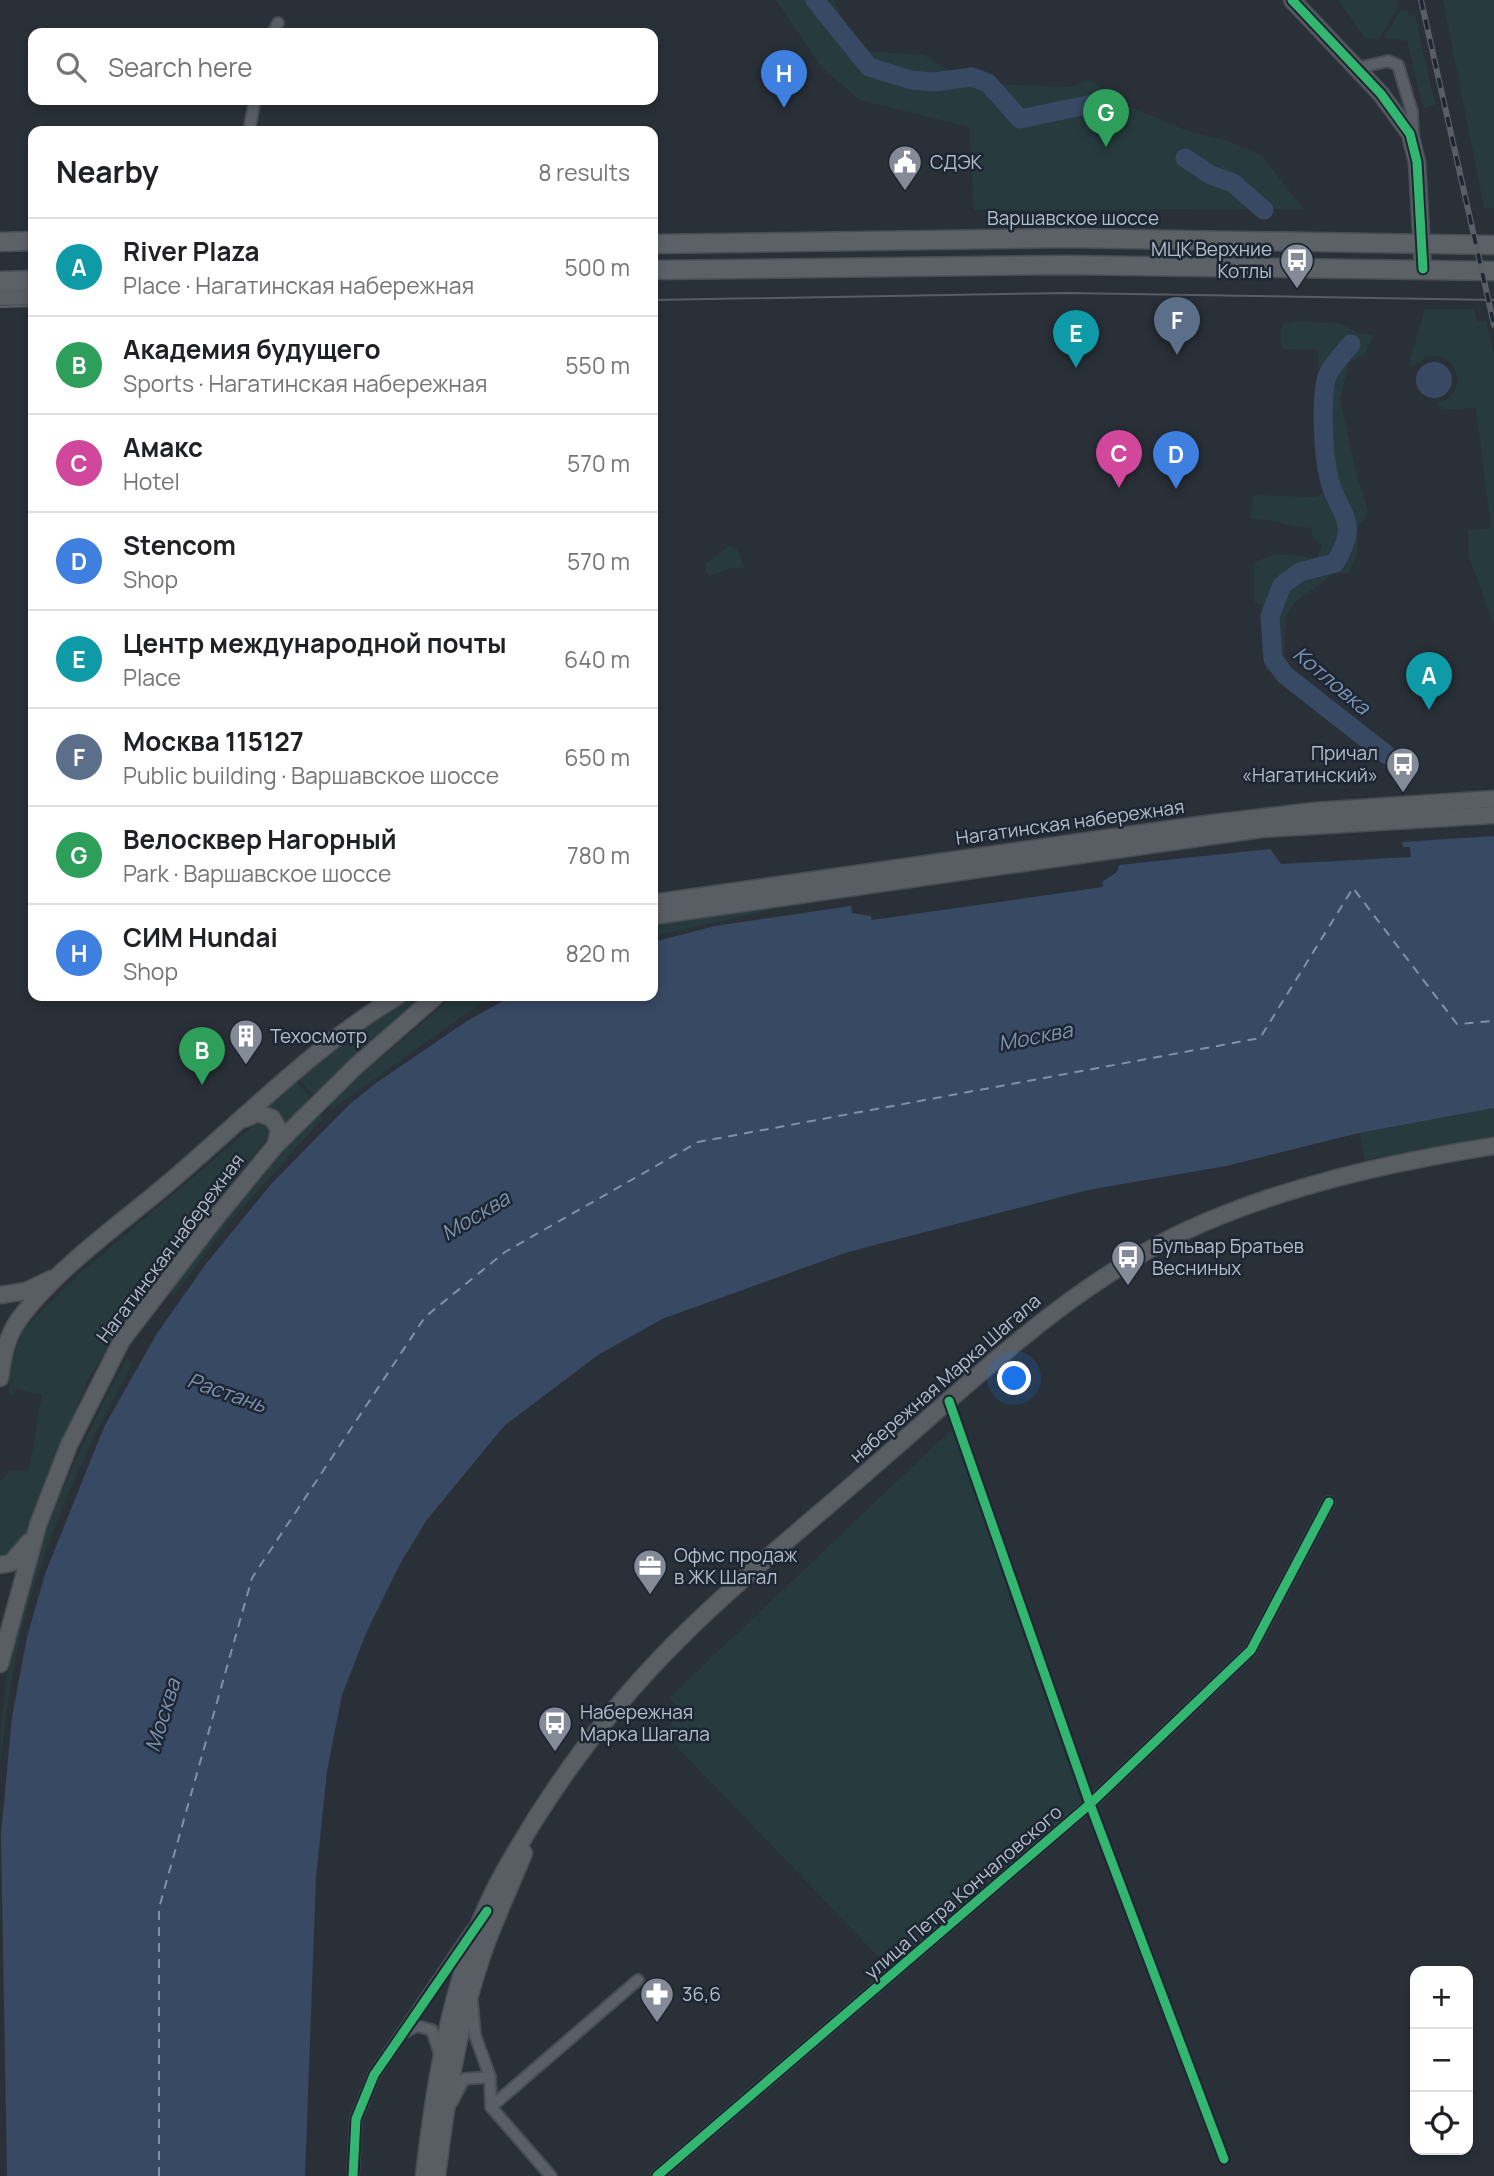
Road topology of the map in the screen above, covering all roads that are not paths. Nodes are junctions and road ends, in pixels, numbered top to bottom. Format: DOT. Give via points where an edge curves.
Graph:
graph roads {
  1 [pos="1292,0"];
  2 [pos="1354,69"];
  3 [pos="254,105"];
  4 [pos="249,126"];
  5 [pos="1414,147"];
  6 [pos="28,241"];
  7 [pos="0,242"];
  8 [pos="1423,242"];
  9 [pos="658,244"];
  10 [pos="1494,245"];
  11 [pos="658,270"];
  12 [pos="1423,270"];
  13 [pos="1494,271"];
  14 [pos="28,280"];
  15 [pos="0,281"];
  16 [pos="28,296"];
  17 [pos="0,297"];
  18 [pos="1494,799"];
  19 [pos="1494,815"];
  20 [pos="658,902"];
  21 [pos="658,915"];
  22 [pos="391,1001"];
  23 [pos="430,1001"];
  24 [pos="242,1121"];
  25 [pos="275,1146"];
  26 [pos="1494,1146"];
  27 [pos="68,1268"];
  28 [pos="0,1295"];
  29 [pos="0,1323"];
  30 [pos="4,1350"];
  31 [pos="0,1378"];
  32 [pos="1329,1502"];
  33 [pos="38,1525"];
  34 [pos="0,1565"];
  35 [pos="0,1664"];
  36 [pos="538,1819"];
  37 [pos="486,1911"];
  38 [pos="638,1980"];
  39 [pos="473,1985"];
  40 [pos="405,2032"];
  41 [pos="439,2076"];
  42 [pos="490,2077"];
  43 [pos="491,2107"];
  44 [pos="445,2120"];
  45 [pos="353,2176"];
  46 [pos="424,2176"];
  47 [pos="438,2176"];
  48 [pos="551,2176"];
  49 [pos="657,2176"];
  1 -- 2 [label="main road"];
  2 -- 5 [label="main road" via="1381,94"];
  2 -- 5 [label="street" via="1388,61 1398,65 1412,112"];
  3 -- 4 [label="street"];
  5 -- 8 [label="main road"];
  6 -- 7 [label="main road"];
  8 -- 9 [label="main road, Варшавское шоссе" via="1065,238"];
  8 -- 10 [label="main road, Варшавское шоссе"];
  8 -- 12 [label="main road"];
  11 -- 12 [label="main road" via="1056,265"];
  12 -- 13 [label="main road"];
  14 -- 15 [label="main road"];
  16 -- 17 [label="main road"];
  18 -- 20 [label="main road, Нагатинская набережная" via="1215,822"];
  19 -- 21 [label="main road, Нагатинская набережная" via="1237,832"];
  22 -- 24 [label="main road, Нагатинская набережная" via="296,1070"];
  23 -- 25 [label="main road, Нагатинская набережная"];
  24 -- 25 [label="main road" via="258,1113 272,1118 279,1130"];
  24 -- 27 [label="main road, Нагатинская набережная"];
  25 -- 33 [label="main road, Нагатинская набережная" via="122,1340 69,1445"];
  26 -- 36 [label="main road, набережная Марка Шагала" via="1368,1171 1231,1212 1162,1243 1077,1295 1027,1333 678,1639 598,1729"];
  27 -- 28 [label="main road" via="35,1287"];
  27 -- 30 [label="main road, Нагатинская набережная" via="23,1313"];
  29 -- 30 [label="main road"];
  30 -- 31 [label="main road, Нагатинская набережная"];
  32 -- 49 [label="street, улица Петра Кончаловского" via="1251,1650 1098,1797"];
  33 -- 34 [label="main road" via="18,1558"];
  33 -- 35 [label="main road, Нагатинская набережная"];
  36 -- 37 [label="main road, набережная Марка Шагала" via="504,1872"];
  36 -- 39 [label="main road, набережная Марка Шагала"];
  37 -- 40 [label="street"];
  37 -- 41 [label="main road, набережная Марка Шагала" via="455,2003"];
  38 -- 43 [label="street"];
  39 -- 42 [label="street" via="475,2035"];
  39 -- 44 [label="main road, набережная Марка Шагала" via="458,2040"];
  40 -- 41 [label="street" via="417,2026 432,2030 439,2047"];
  40 -- 45 [label="street" via="374,2076 356,2119"];
  41 -- 46 [label="main road, набережная Марка Шагала"];
  42 -- 43 [label="street"];
  42 -- 44 [label="street" via="464,2079"];
  43 -- 48 [label="street"];
  44 -- 47 [label="main road, набережная Марка Шагала"];
}
